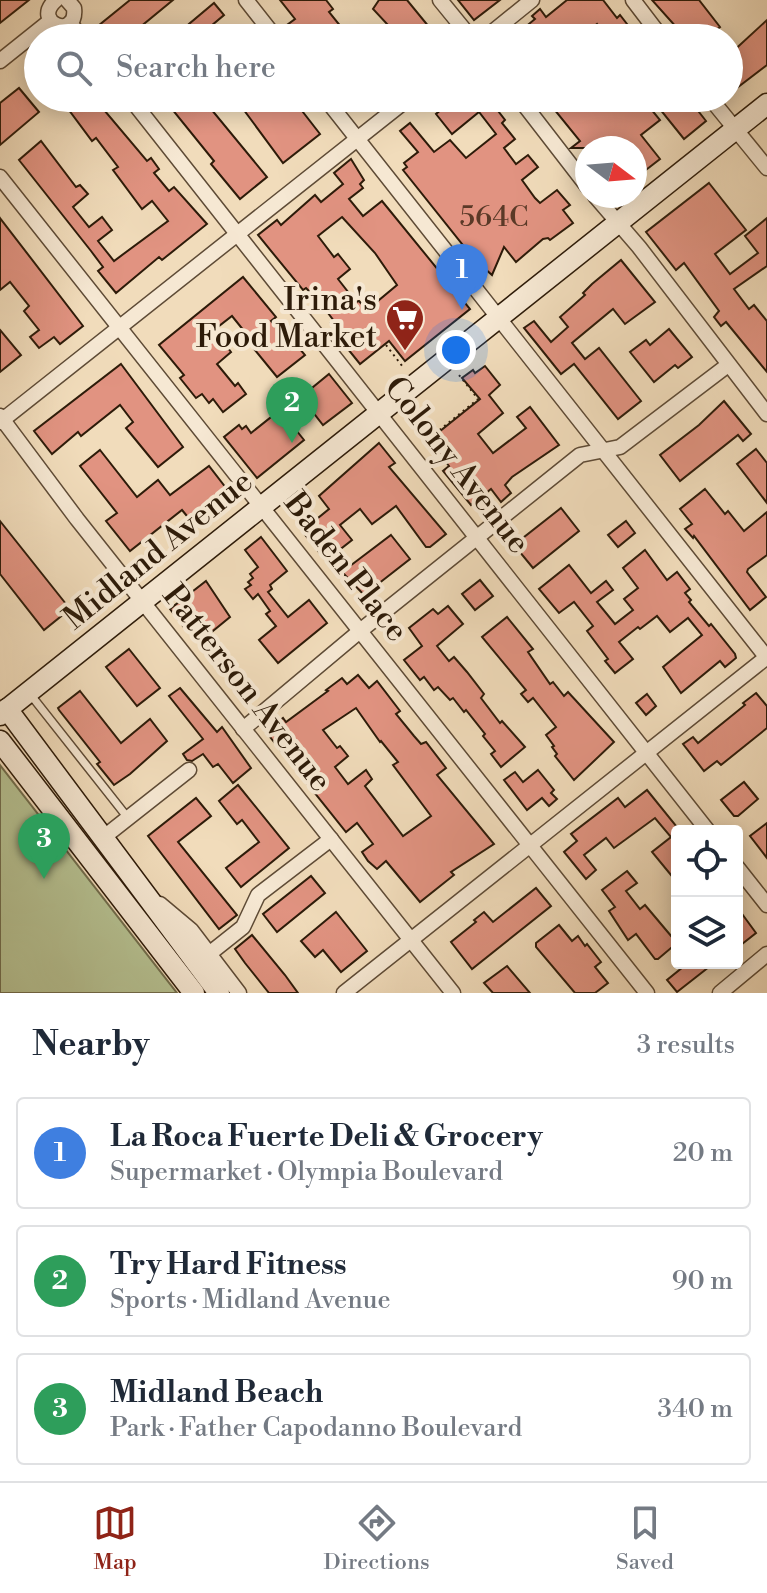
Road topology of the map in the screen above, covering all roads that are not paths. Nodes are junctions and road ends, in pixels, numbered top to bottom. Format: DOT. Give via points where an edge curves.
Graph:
graph roads {
  1 [pos="246,0"];
  2 [pos="440,0"];
  3 [pos="532,0"];
  4 [pos="633,0"];
  5 [pos="63,1"];
  6 [pos="50,21"];
  7 [pos="70,23"];
  8 [pos="46,24"];
  9 [pos="56,24"];
  10 [pos="265,24"];
  11 [pos="460,24"];
  12 [pos="502,24"];
  13 [pos="651,24"];
  14 [pos="24,42"];
  15 [pos="0,61"];
  16 [pos="767,104"];
  17 [pos="141,112"];
  18 [pos="336,112"];
  19 [pos="391,112"];
  20 [pos="530,112"];
  21 [pos="722,112"];
  22 [pos="736,129"];
  23 [pos="357,139"];
  24 [pos="767,168"];
  25 [pos="575,170"];
  26 [pos="0,177"];
  27 [pos="605,208"];
  28 [pos="618,223"];
  29 [pos="239,232"];
  30 [pos="498,318"];
  31 [pos="120,327"];
  32 [pos="728,365"];
  33 [pos="380,412"];
  34 [pos="767,414"];
  35 [pos="1,419"];
  36 [pos="601,450"];
  37 [pos="262,505"];
  38 [pos="479,538"];
  39 [pos="143,602"];
  40 [pos="360,631"];
  41 [pos="767,657"];
  42 [pos="29,692"];
  43 [pos="2,708"];
  44 [pos="243,729"];
  45 [pos="0,741"];
  46 [pos="646,752"];
  47 [pos="189,770"];
  48 [pos="128,818"];
  49 [pos="703,825"];
  50 [pos="104,837"];
  51 [pos="331,839"];
  52 [pos="530,847"];
  53 [pos="743,875"];
  54 [pos="139,887"];
  55 [pos="767,905"];
  56 [pos="411,939"];
  57 [pos="209,954"];
  58 [pos="767,954"];
  59 [pos="194,993"];
  60 [pos="219,993"];
  61 [pos="239,993"];
  62 [pos="344,993"];
  63 [pos="453,993"];
  64 [pos="647,993"];
  65 [pos="720,993"];
  1 -- 10 [label="street"];
  2 -- 11 [label="street"];
  3 -- 12 [label="street"];
  4 -- 13 [label="street"];
  5 -- 6 [label="street" via="48,10"];
  5 -- 7 [label="street" via="75,16"];
  6 -- 8 [label="street"];
  6 -- 9 [label="street"];
  14 -- 15 [label="street"];
  16 -- 22 [label="main road, Midland Avenue"];
  17 -- 29 [label="street, Colony Avenue"];
  18 -- 23 [label="street"];
  19 -- 23 [label="street"];
  20 -- 25 [label="street"];
  21 -- 22 [label="street"];
  22 -- 24 [label="street"];
  22 -- 28 [label="main road, Midland Avenue"];
  23 -- 29 [label="street"];
  23 -- 30 [label="street"];
  26 -- 31 [label="street, Baden Place"];
  27 -- 28 [label="street"];
  28 -- 30 [label="main road, Midland Avenue"];
  28 -- 32 [label="street"];
  29 -- 31 [label="street"];
  29 -- 33 [label="street, Colony Avenue"];
  30 -- 33 [label="main road, Midland Avenue"];
  30 -- 36 [label="street"];
  31 -- 35 [label="street"];
  31 -- 37 [label="street, Baden Place"];
  32 -- 34 [label="street"];
  32 -- 36 [label="street" via="620,447"];
  33 -- 37 [label="main road, Midland Avenue"];
  33 -- 38 [label="street, Colony Avenue"];
  35 -- 39 [label="street, Patterson Avenue"];
  36 -- 38 [label="street" via="580,455"];
  36 -- 41 [label="street"];
  37 -- 39 [label="main road, Midland Avenue"];
  37 -- 40 [label="street, Baden Place"];
  38 -- 40 [label="street"];
  38 -- 46 [label="street, Colony Avenue"];
  39 -- 42 [label="main road, Midland Avenue"];
  39 -- 44 [label="street, Patterson Avenue"];
  40 -- 44 [label="street"];
  40 -- 52 [label="street, Baden Place"];
  41 -- 46 [label="street"];
  42 -- 43 [label="main road, Midland Avenue"];
  42 -- 48 [label="lane"];
  43 -- 50 [label="main road"];
  44 -- 51 [label="street, Patterson Avenue"];
  45 -- 59 [label="main road"];
  46 -- 49 [label="street, Colony Avenue"];
  46 -- 52 [label="street"];
  47 -- 48 [label="street"];
  48 -- 50 [label="street"];
  50 -- 54 [label="main road"];
  51 -- 56 [label="street, Patterson Avenue"];
  51 -- 57 [label="street" via="258,895 243,927"];
  52 -- 56 [label="street"];
  52 -- 64 [label="street, Baden Place"];
  53 -- 55 [label="street"];
  54 -- 57 [label="street" via="191,930"];
  54 -- 60 [label="main road"];
  56 -- 62 [label="street"];
  56 -- 63 [label="street, Patterson Avenue"];
  57 -- 61 [label="street"];
  58 -- 65 [label="street"];
}
